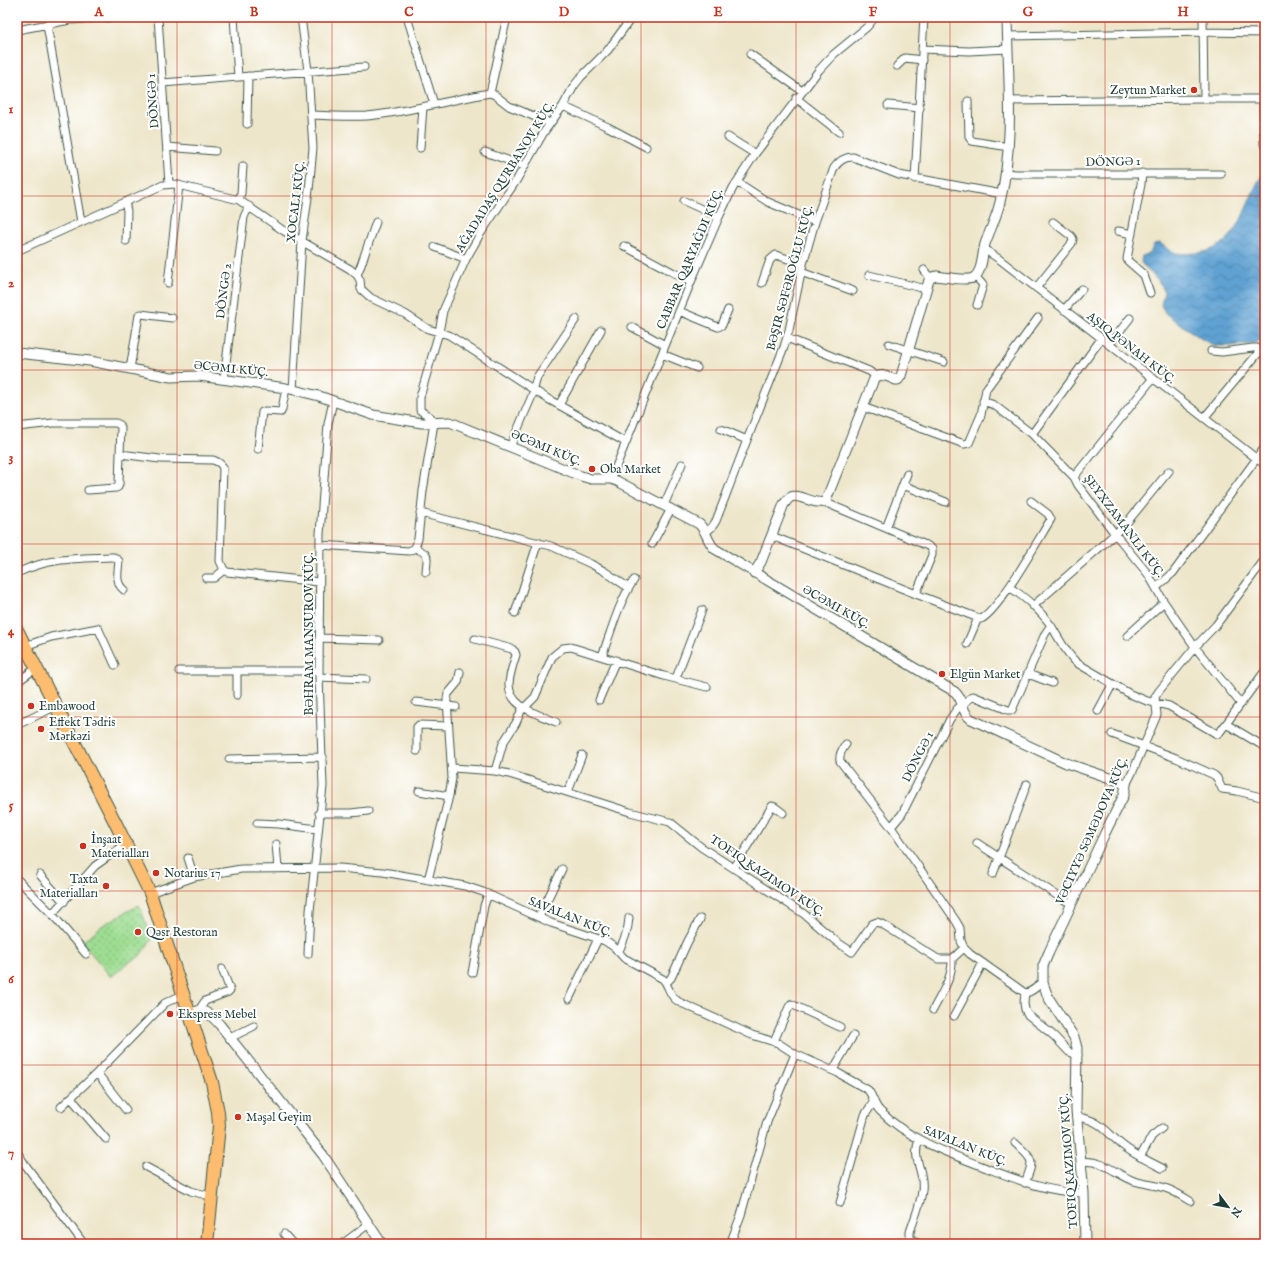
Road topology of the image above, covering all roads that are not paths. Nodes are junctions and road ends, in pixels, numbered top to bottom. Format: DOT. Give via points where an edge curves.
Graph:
graph roads {
  1 [pos="120,17"];
  2 [pos="158,17"];
  3 [pos="234,17"];
  4 [pos="301,17"];
  5 [pos="407,17"];
  6 [pos="507,17"];
  7 [pos="631,17"];
  8 [pos="875,17"];
  9 [pos="924,17"];
  10 [pos="1007,17"];
  11 [pos="1203,17"];
  12 [pos="47,25"];
  13 [pos="17,30"];
  14 [pos="1204,32"];
  15 [pos="1265,33"];
  16 [pos="1007,36"];
  17 [pos="1008,49"];
  18 [pos="922,50"];
  19 [pos="750,54"];
  20 [pos="922,60"];
  21 [pos="897,66"];
  22 [pos="364,67"];
  23 [pos="308,71"];
  24 [pos="248,76"];
  25 [pos="238,77"];
  26 [pos="162,83"];
  27 [pos="802,91"];
  28 [pos="490,93"];
  29 [pos="796,98"];
  30 [pos="1204,99"];
  31 [pos="1264,100"];
  32 [pos="968,101"];
  33 [pos="1009,101"];
  34 [pos="434,104"];
  35 [pos="888,104"];
  36 [pos="563,106"];
  37 [pos="423,107"];
  38 [pos="920,108"];
  39 [pos="312,115"];
  40 [pos="550,123"];
  41 [pos="247,124"];
  42 [pos="840,132"];
  43 [pos="728,137"];
  44 [pos="1264,144"];
  45 [pos="166,147"];
  46 [pos="646,147"];
  47 [pos="1008,147"];
  48 [pos="420,148"];
  49 [pos="215,151"];
  50 [pos="485,152"];
  51 [pos="755,154"];
  52 [pos="243,166"];
  53 [pos="524,166"];
  54 [pos="1006,173"];
  55 [pos="1142,173"];
  56 [pos="1221,174"];
  57 [pos="915,179"];
  58 [pos="737,182"];
  59 [pos="169,184"];
  60 [pos="179,185"];
  61 [pos="1002,194"];
  62 [pos="239,200"];
  63 [pos="684,201"];
  64 [pos="125,202"];
  65 [pos="249,206"];
  66 [pos="719,217"];
  67 [pos="81,222"];
  68 [pos="376,222"];
  69 [pos="815,222"];
  70 [pos="1053,222"];
  71 [pos="1118,231"];
  72 [pos="1132,234"];
  73 [pos="126,241"];
  74 [pos="302,241"];
  75 [pos="624,246"];
  76 [pos="435,247"];
  77 [pos="984,249"];
  78 [pos="17,251"];
  79 [pos="466,259"];
  80 [pos="803,264"];
  81 [pos="924,270"];
  82 [pos="801,272"];
  83 [pos="357,275"];
  84 [pos="869,275"];
  85 [pos="975,276"];
  86 [pos="930,278"];
  87 [pos="691,282"];
  88 [pos="168,283"];
  89 [pos="762,283"];
  90 [pos="1036,288"];
  91 [pos="926,289"];
  92 [pos="1082,289"];
  93 [pos="853,291"];
  94 [pos="1150,293"];
  95 [pos="977,305"];
  96 [pos="728,310"];
  97 [pos="1064,310"];
  98 [pos="679,311"];
  99 [pos="172,318"];
  100 [pos="1038,318"];
  101 [pos="1130,318"];
  102 [pos="576,319"];
  103 [pos="632,327"];
  104 [pos="602,330"];
  105 [pos="439,332"];
  106 [pos="787,338"];
  107 [pos="1101,339"];
  108 [pos="889,344"];
  109 [pos="665,345"];
  110 [pos="1109,345"];
  111 [pos="1262,349"];
  112 [pos="908,350"];
  113 [pos="1211,350"];
  114 [pos="17,353"];
  115 [pos="662,354"];
  116 [pos="944,362"];
  117 [pos="697,368"];
  118 [pos="130,369"];
  119 [pos="876,376"];
  120 [pos="1153,378"];
  121 [pos="224,379"];
  122 [pos="290,389"];
  123 [pos="534,389"];
  124 [pos="333,401"];
  125 [pos="983,401"];
  126 [pos="559,405"];
  127 [pos="862,407"];
  128 [pos="1204,418"];
  129 [pos="434,423"];
  130 [pos="17,427"];
  131 [pos="721,429"];
  132 [pos="1032,434"];
  133 [pos="747,440"];
  134 [pos="625,442"];
  135 [pos="1265,446"];
  136 [pos="510,447"];
  137 [pos="258,449"];
  138 [pos="120,454"];
  139 [pos="1256,458"];
  140 [pos="682,464"];
  141 [pos="1265,465"];
  142 [pos="1169,471"];
  143 [pos="907,474"];
  144 [pos="1074,477"];
  145 [pos="611,479"];
  146 [pos="903,485"];
  147 [pos="88,490"];
  148 [pos="1031,501"];
  149 [pos="824,502"];
  150 [pos="946,502"];
  151 [pos="667,507"];
  152 [pos="420,513"];
  153 [pos="886,528"];
  154 [pos="705,533"];
  155 [pos="1115,534"];
  156 [pos="772,536"];
  157 [pos="538,542"];
  158 [pos="652,544"];
  159 [pos="320,545"];
  160 [pos="415,548"];
  161 [pos="1265,559"];
  162 [pos="224,570"];
  163 [pos="17,572"];
  164 [pos="426,572"];
  165 [pos="754,573"];
  166 [pos="206,578"];
  167 [pos="634,580"];
  168 [pos="319,582"];
  169 [pos="1009,587"];
  170 [pos="629,588"];
  171 [pos="1156,588"];
  172 [pos="124,590"];
  173 [pos="916,594"];
  174 [pos="1164,602"];
  175 [pos="1033,606"];
  176 [pos="702,610"];
  177 [pos="515,613"];
  178 [pos="978,618"];
  179 [pos="1051,625"];
  180 [pos="17,630"];
  181 [pos="1127,636"];
  182 [pos="319,638"];
  183 [pos="475,639"];
  184 [pos="379,640"];
  185 [pos="967,644"];
  186 [pos="21,645"];
  187 [pos="1195,647"];
  188 [pos="602,656"];
  189 [pos="616,660"];
  190 [pos="115,665"];
  191 [pos="179,670"];
  192 [pos="1265,671"];
  193 [pos="31,672"];
  194 [pos="237,672"];
  195 [pos="460,672"];
  196 [pos="319,674"];
  197 [pos="1028,674"];
  198 [pos="676,678"];
  199 [pos="366,679"];
  200 [pos="17,682"];
  201 [pos="1052,682"];
  202 [pos="1112,684"];
  203 [pos="707,687"];
  204 [pos="237,695"];
  205 [pos="598,700"];
  206 [pos="416,702"];
  207 [pos="1156,703"];
  208 [pos="962,704"];
  209 [pos="1241,704"];
  210 [pos="446,706"];
  211 [pos="456,707"];
  212 [pos="524,707"];
  213 [pos="50,709"];
  214 [pos="1098,711"];
  215 [pos="556,722"];
  216 [pos="1226,724"];
  217 [pos="17,725"];
  218 [pos="448,726"];
  219 [pos="1112,734"];
  220 [pos="846,744"];
  221 [pos="1143,746"];
  222 [pos="1265,748"];
  223 [pos="417,751"];
  224 [pos="582,755"];
  225 [pos="323,757"];
  226 [pos="229,759"];
  227 [pos="453,768"];
  228 [pos="495,771"];
  229 [pos="1027,784"];
  230 [pos="1126,785"];
  231 [pos="419,791"];
  232 [pos="568,792"];
  233 [pos="449,796"];
  234 [pos="1265,798"];
  235 [pos="368,811"];
  236 [pos="319,813"];
  237 [pos="783,813"];
  238 [pos="257,823"];
  239 [pos="891,827"];
  240 [pos="318,830"];
  241 [pos="977,843"];
  242 [pos="276,844"];
  243 [pos="120,848"];
  244 [pos="188,858"];
  245 [pos="1000,858"];
  246 [pos="278,868"];
  247 [pos="314,868"];
  248 [pos="734,868"];
  249 [pos="562,869"];
  250 [pos="993,874"];
  251 [pos="40,875"];
  252 [pos="194,877"];
  253 [pos="17,879"];
  254 [pos="428,880"];
  255 [pos="150,893"];
  256 [pos="488,894"];
  257 [pos="64,902"];
  258 [pos="1072,904"];
  259 [pos="52,914"];
  260 [pos="538,917"];
  261 [pos="629,918"];
  262 [pos="700,919"];
  263 [pos="598,939"];
  264 [pos="964,948"];
  265 [pos="618,952"];
  266 [pos="86,954"];
  267 [pos="308,954"];
  268 [pos="952,959"];
  269 [pos="983,963"];
  270 [pos="222,969"];
  271 [pos="472,973"];
  272 [pos="666,983"];
  273 [pos="1043,983"];
  274 [pos="1025,993"];
  275 [pos="178,996"];
  276 [pos="568,999"];
  277 [pos="933,1010"];
  278 [pos="191,1012"];
  279 [pos="954,1016"];
  280 [pos="254,1026"];
  281 [pos="840,1027"];
  282 [pos="853,1036"];
  283 [pos="230,1038"];
  284 [pos="774,1041"];
  285 [pos="795,1054"];
  286 [pos="1078,1055"];
  287 [pos="833,1070"];
  288 [pos="96,1073"];
  289 [pos="71,1098"];
  290 [pos="874,1101"];
  291 [pos="61,1107"];
  292 [pos="126,1110"];
  293 [pos="1076,1116"];
  294 [pos="1162,1128"];
  295 [pos="106,1139"];
  296 [pos="919,1140"];
  297 [pos="1015,1142"];
  298 [pos="17,1152"];
  299 [pos="1140,1157"];
  300 [pos="1082,1162"];
  301 [pos="146,1167"];
  302 [pos="1162,1168"];
  303 [pos="1025,1183"];
  304 [pos="1084,1193"];
  305 [pos="206,1196"];
  306 [pos="1190,1201"];
  307 [pos="840,1203"];
  308 [pos="370,1224"];
  309 [pos="284,1234"];
  310 [pos="84,1244"];
  311 [pos="200,1244"];
  312 [pos="207,1244"];
  313 [pos="293,1244"];
  314 [pos="342,1244"];
  315 [pos="382,1244"];
  316 [pos="730,1244"];
  317 [pos="919,1244"];
  318 [pos="1085,1244"];
  1 -- 12 [label="street" via="85,18"];
  2 -- 26 [label="street, DÖNGƏ 1"];
  3 -- 25 [label="street"];
  4 -- 23 [label="street"];
  5 -- 34 [label="street"];
  6 -- 28 [label="street"];
  7 -- 36 [label="street, AĞADADAŞ QURBANOV KÜÇ." via="608,50 574,86"];
  8 -- 27 [label="street" via="834,54"];
  9 -- 18 [label="street"];
  10 -- 16 [label="street"];
  11 -- 14 [label="street"];
  12 -- 13 [label="street"];
  12 -- 67 [label="street"];
  14 -- 15 [label="street"];
  14 -- 16 [label="street"];
  14 -- 30 [label="street"];
  16 -- 17 [label="street"];
  17 -- 18 [label="street"];
  17 -- 33 [label="street"];
  18 -- 20 [label="street"];
  19 -- 27 [label="street"];
  20 -- 21 [label="street" via="905,58"];
  20 -- 38 [label="street"];
  22 -- 23 [label="street"];
  23 -- 24 [label="street"];
  23 -- 39 [label="street"];
  24 -- 25 [label="street"];
  24 -- 41 [label="street"];
  25 -- 26 [label="street"];
  26 -- 45 [label="street, DÖNGƏ 1"];
  27 -- 29 [label="street"];
  28 -- 34 [label="street"];
  28 -- 40 [label="street" via="509,106"];
  29 -- 42 [label="street"];
  29 -- 51 [label="street"];
  30 -- 31 [label="street"];
  30 -- 33 [label="street"];
  31 -- 44 [label="street"];
  32 -- 47 [label="street" via="970,140"];
  33 -- 47 [label="street"];
  34 -- 37 [label="street"];
  35 -- 38 [label="street"];
  36 -- 40 [label="street, AĞADADAŞ QURBANOV KÜÇ."];
  36 -- 46 [label="street"];
  37 -- 39 [label="street" via="369,116"];
  37 -- 48 [label="street"];
  38 -- 57 [label="street"];
  39 -- 74 [label="street" via="312,167"];
  40 -- 53 [label="street, AĞADADAŞ QURBANOV KÜÇ."];
  43 -- 51 [label="street"];
  45 -- 49 [label="street"];
  45 -- 59 [label="street, DÖNGƏ 1"];
  47 -- 54 [label="street"];
  50 -- 53 [label="street"];
  51 -- 58 [label="street"];
  52 -- 62 [label="street"];
  53 -- 79 [label="street, AĞADADAŞ QURBANOV KÜÇ."];
  54 -- 55 [label="street, DÖNGƏ 1"];
  54 -- 61 [label="street"];
  55 -- 56 [label="street, DÖNGƏ 1"];
  55 -- 72 [label="street"];
  57 -- 61 [label="street, BƏŞIR SƏFƏROĞLU KÜÇ."];
  57 -- 69 [label="street, BƏŞIR SƏFƏROĞLU KÜÇ." via="860,159 847,157 834,168"];
  58 -- 66 [label="street"];
  58 -- 69 [label="street" via="768,202"];
  59 -- 60 [label="street"];
  59 -- 64 [label="street"];
  60 -- 62 [label="street"];
  60 -- 88 [label="street"];
  61 -- 77 [label="street"];
  62 -- 65 [label="street"];
  63 -- 66 [label="street"];
  64 -- 67 [label="street"];
  64 -- 73 [label="street"];
  65 -- 74 [label="street"];
  65 -- 121 [label="street, DÖNGƏ 2" via="244,217"];
  66 -- 87 [label="street"];
  67 -- 78 [label="street"];
  68 -- 83 [label="street"];
  69 -- 80 [label="street, BƏŞIR SƏFƏROĞLU KÜÇ."];
  70 -- 90 [label="street" via="1071,236 1072,243"];
  71 -- 72 [label="street"];
  72 -- 94 [label="street" via="1128,261 1144,275"];
  74 -- 83 [label="street"];
  74 -- 122 [label="street"];
  75 -- 87 [label="street"];
  76 -- 79 [label="street"];
  77 -- 85 [label="street"];
  77 -- 90 [label="street"];
  79 -- 105 [label="street, AĞADADAŞ QURBANOV KÜÇ." via="443,311"];
  80 -- 82 [label="street, BƏŞIR SƏFƏROĞLU KÜÇ."];
  80 -- 89 [label="street" via="776,255 770,260"];
  81 -- 86 [label="street"];
  82 -- 93 [label="street"];
  82 -- 106 [label="street, BƏŞIR SƏFƏROĞLU KÜÇ."];
  83 -- 105 [label="street" via="361,288 371,298"];
  84 -- 91 [label="street"];
  85 -- 86 [label="street" via="969,279 937,276"];
  85 -- 95 [label="street" via="982,285"];
  86 -- 91 [label="street"];
  87 -- 98 [label="street"];
  90 -- 97 [label="street"];
  91 -- 112 [label="street"];
  92 -- 97 [label="street"];
  96 -- 98 [label="street" via="722,325 718,327"];
  97 -- 107 [label="street"];
  98 -- 109 [label="street"];
  99 -- 118 [label="street" via="139,315"];
  100 -- 125 [label="street" via="988,384"];
  101 -- 110 [label="street"];
  102 -- 123 [label="street" via="537,377"];
  103 -- 109 [label="street"];
  104 -- 126 [label="street"];
  105 -- 123 [label="street" via="455,338"];
  105 -- 129 [label="street, AĞADADAŞ QURBANOV KÜÇ." via="419,405 420,410 431,417"];
  106 -- 119 [label="street"];
  106 -- 133 [label="street, BƏŞIR SƏFƏROĞLU KÜÇ."];
  107 -- 110 [label="street"];
  107 -- 132 [label="street"];
  108 -- 112 [label="street"];
  109 -- 115 [label="street"];
  110 -- 120 [label="street"];
  111 -- 113 [label="street" via="1222,352"];
  111 -- 128 [label="street"];
  112 -- 116 [label="street"];
  112 -- 119 [label="street" via="903,372 898,380 882,375"];
  114 -- 118 [label="street, ƏCƏMI KÜÇ." via="75,359"];
  115 -- 117 [label="street"];
  115 -- 134 [label="street"];
  118 -- 121 [label="street, ƏCƏMI KÜÇ." via="171,377"];
  119 -- 127 [label="street"];
  120 -- 128 [label="street"];
  120 -- 144 [label="street"];
  121 -- 122 [label="street, ƏCƏMI KÜÇ."];
  122 -- 124 [label="street, ƏCƏMI KÜÇ."];
  122 -- 137 [label="street" via="281,412 265,411 261,415"];
  123 -- 126 [label="street"];
  123 -- 136 [label="street"];
  124 -- 129 [label="street, ƏCƏMI KÜÇ." via="373,415"];
  124 -- 159 [label="street, BƏHRAM MANSUROV KÜÇ." via="328,424"];
  125 -- 127 [label="street" via="981,415 971,441 967,444"];
  125 -- 132 [label="street" via="994,404"];
  126 -- 134 [label="street"];
  127 -- 149 [label="street"];
  128 -- 139 [label="street"];
  129 -- 136 [label="street, ƏCƏMI KÜÇ." via="450,422"];
  129 -- 152 [label="street"];
  130 -- 138 [label="street" via="53,423 120,424"];
  131 -- 133 [label="street"];
  132 -- 144 [label="street"];
  133 -- 154 [label="street, BƏŞIR SƏFƏROĞLU KÜÇ." via="716,521"];
  134 -- 145 [label="street"];
  135 -- 139 [label="street"];
  136 -- 145 [label="street, ƏCƏMI KÜÇ." via="581,476 596,480"];
  138 -- 147 [label="street" via="118,487"];
  138 -- 162 [label="street" via="160,459 213,460 222,464 220,561"];
  139 -- 141 [label="street"];
  139 -- 171 [label="street" via="1173,573"];
  140 -- 151 [label="street"];
  142 -- 155 [label="street"];
  143 -- 146 [label="street"];
  144 -- 155 [label="street"];
  145 -- 151 [label="street, ƏCƏMI KÜÇ."];
  146 -- 150 [label="street"];
  146 -- 153 [label="street"];
  148 -- 169 [label="street" via="1048,514 1050,519"];
  149 -- 153 [label="street"];
  149 -- 156 [label="street" via="816,503 791,496 784,504"];
  151 -- 154 [label="street, ƏCƏMI KÜÇ." via="699,524"];
  151 -- 158 [label="street"];
  152 -- 157 [label="street"];
  152 -- 160 [label="street"];
  153 -- 173 [label="street" via="932,549 932,555"];
  154 -- 165 [label="street, ƏCƏMI KÜÇ." via="713,548"];
  155 -- 171 [label="street" via="1148,574"];
  155 -- 175 [label="street"];
  156 -- 165 [label="street"];
  156 -- 173 [label="street"];
  157 -- 170 [label="street" via="591,564"];
  157 -- 177 [label="street"];
  159 -- 160 [label="street" via="409,551"];
  159 -- 168 [label="street, BƏHRAM MANSUROV KÜÇ."];
  160 -- 164 [label="street" via="425,552 427,556"];
  161 -- 187 [label="street, VƏCIYYƏ SƏMƏDOVA KÜÇ." via="1216,625"];
  162 -- 166 [label="street" via="214,578"];
  162 -- 168 [label="street"];
  163 -- 172 [label="street" via="48,561 80,557 114,557 118,561 118,583"];
  165 -- 208 [label="street, ƏCƏMI KÜÇ." via="944,684 958,694"];
  167 -- 170 [label="street"];
  168 -- 182 [label="street, BƏHRAM MANSUROV KÜÇ."];
  169 -- 175 [label="street"];
  169 -- 178 [label="street" via="988,614 981,619"];
  170 -- 188 [label="street"];
  171 -- 174 [label="street"];
  173 -- 178 [label="street"];
  174 -- 181 [label="street"];
  174 -- 187 [label="street"];
  175 -- 179 [label="street"];
  176 -- 198 [label="street"];
  178 -- 185 [label="street"];
  179 -- 197 [label="street"];
  179 -- 202 [label="street" via="1070,657"];
  180 -- 186 [label="main road"];
  182 -- 184 [label="street"];
  182 -- 196 [label="street, BƏHRAM MANSUROV KÜÇ."];
  183 -- 212 [label="street" via="515,652 509,682 510,690 517,704"];
  186 -- 190 [label="street" via="98,628"];
  186 -- 193 [label="main road"];
  186 -- 255 [label="main road"];
  187 -- 207 [label="street, VƏCIYYƏ SƏMƏDOVA KÜÇ." via="1159,691"];
  187 -- 209 [label="street"];
  188 -- 189 [label="street"];
  188 -- 212 [label="street" via="571,647 558,651 552,657 535,697"];
  189 -- 198 [label="street"];
  189 -- 205 [label="street"];
  191 -- 194 [label="street"];
  192 -- 209 [label="street"];
  193 -- 200 [label="street"];
  193 -- 213 [label="main road"];
  194 -- 196 [label="street"];
  194 -- 204 [label="street"];
  195 -- 210 [label="street" via="458,682 448,694"];
  196 -- 199 [label="street"];
  196 -- 225 [label="street, BƏHRAM MANSUROV KÜÇ."];
  197 -- 201 [label="street"];
  197 -- 208 [label="street" via="1012,710 973,696"];
  198 -- 203 [label="street"];
  202 -- 207 [label="street" via="1141,699"];
  202 -- 214 [label="street"];
  206 -- 210 [label="street"];
  207 -- 216 [label="street" via="1175,709 1217,734"];
  207 -- 221 [label="street, VƏCIYYƏ SƏMƏDOVA KÜÇ." via="1157,715"];
  208 -- 230 [label="street, ƏCƏMI KÜÇ." via="967,716 975,722 1066,763"];
  208 -- 239 [label="street, DÖNGƏ 1" via="950,719 902,814"];
  209 -- 216 [label="street"];
  210 -- 211 [label="street"];
  210 -- 218 [label="street"];
  212 -- 215 [label="street"];
  212 -- 228 [label="street" via="503,743"];
  213 -- 217 [label="street"];
  213 -- 243 [label="main road"];
  216 -- 222 [label="street"];
  218 -- 223 [label="street" via="419,724"];
  218 -- 227 [label="street"];
  219 -- 221 [label="street"];
  220 -- 239 [label="street" via="840,753 840,761"];
  221 -- 230 [label="street, VƏCIYYƏ SƏMƏDOVA KÜÇ."];
  221 -- 234 [label="street" via="1214,775 1224,790"];
  224 -- 232 [label="street"];
  225 -- 226 [label="street"];
  225 -- 236 [label="street, BƏHRAM MANSUROV KÜÇ." via="323,786"];
  227 -- 228 [label="street"];
  227 -- 233 [label="street"];
  228 -- 232 [label="street"];
  229 -- 245 [label="street"];
  230 -- 258 [label="street, VƏCIYYƏ SƏMƏDOVA KÜÇ." via="1124,795"];
  231 -- 233 [label="street"];
  232 -- 248 [label="street" via="670,822 701,847"];
  233 -- 254 [label="street"];
  235 -- 236 [label="street"];
  236 -- 240 [label="street, BƏHRAM MANSUROV KÜÇ."];
  237 -- 248 [label="street" via="772,806"];
  238 -- 240 [label="street"];
  239 -- 264 [label="street" via="956,921"];
  240 -- 247 [label="street, BƏHRAM MANSUROV KÜÇ."];
  241 -- 245 [label="street"];
  242 -- 246 [label="street"];
  243 -- 257 [label="street" via="95,866"];
  243 -- 275 [label="main road" via="144,896"];
  244 -- 252 [label="street"];
  245 -- 250 [label="street"];
  245 -- 258 [label="street"];
  246 -- 247 [label="street, SAVALAN KÜÇ."];
  246 -- 252 [label="street, SAVALAN KÜÇ." via="241,869"];
  247 -- 254 [label="street, SAVALAN KÜÇ." via="376,871"];
  247 -- 267 [label="street, BƏHRAM MANSUROV KÜÇ."];
  248 -- 268 [label="street" via="804,914 852,952 872,924 877,922 938,959"];
  249 -- 260 [label="street"];
  251 -- 257 [label="street"];
  252 -- 255 [label="street, SAVALAN KÜÇ."];
  253 -- 259 [label="street"];
  254 -- 256 [label="street, SAVALAN KÜÇ." via="464,886"];
  255 -- 278 [label="main road"];
  256 -- 260 [label="street, SAVALAN KÜÇ."];
  256 -- 271 [label="street"];
  257 -- 259 [label="street"];
  258 -- 273 [label="street, VƏCIYYƏ SƏMƏDOVA KÜÇ." via="1043,966"];
  259 -- 266 [label="street"];
  260 -- 263 [label="street, SAVALAN KÜÇ."];
  261 -- 265 [label="street" via="628,931"];
  262 -- 272 [label="street" via="671,978"];
  263 -- 265 [label="street, SAVALAN KÜÇ." via="614,947"];
  263 -- 276 [label="street"];
  264 -- 268 [label="street"];
  264 -- 269 [label="street"];
  265 -- 272 [label="street, SAVALAN KÜÇ." via="624,958 659,975"];
  268 -- 277 [label="street" via="949,976"];
  269 -- 274 [label="street"];
  269 -- 279 [label="street"];
  270 -- 278 [label="street" via="230,990 206,1001"];
  272 -- 284 [label="street, SAVALAN KÜÇ." via="673,999 752,1035"];
  273 -- 274 [label="street"];
  273 -- 286 [label="street" via="1048,997 1074,1037"];
  274 -- 286 [label="street" via="1023,1004 1027,1014 1069,1052"];
  275 -- 278 [label="main road"];
  275 -- 288 [label="street" via="165,1002"];
  278 -- 283 [label="street" via="207,1012"];
  278 -- 305 [label="main road" via="212,1114 213,1139"];
  278 -- 312 [label="main road" via="212,1082 218,1112 219,1139"];
  280 -- 283 [label="street"];
  281 -- 284 [label="street" via="791,1004"];
  282 -- 287 [label="street"];
  283 -- 308 [label="street" via="323,1155"];
  284 -- 285 [label="street, SAVALAN KÜÇ."];
  285 -- 287 [label="street, SAVALAN KÜÇ."];
  285 -- 316 [label="street" via="767,1122 741,1215"];
  286 -- 293 [label="street"];
  287 -- 290 [label="street, SAVALAN KÜÇ." via="868,1090"];
  288 -- 289 [label="street"];
  288 -- 292 [label="street"];
  289 -- 291 [label="street"];
  289 -- 295 [label="street"];
  290 -- 296 [label="street, SAVALAN KÜÇ." via="882,1113"];
  290 -- 307 [label="street" via="865,1115"];
  293 -- 299 [label="street" via="1085,1117 1105,1128 1122,1146"];
  293 -- 300 [label="street"];
  294 -- 299 [label="street" via="1152,1136"];
  296 -- 303 [label="street, SAVALAN KÜÇ."];
  296 -- 317 [label="street" via="916,1152 923,1182 910,1232 910,1238"];
  297 -- 303 [label="street" via="1032,1161"];
  298 -- 310 [label="street"];
  299 -- 302 [label="street"];
  300 -- 304 [label="street"];
  300 -- 306 [label="street" via="1098,1163 1135,1182 1164,1188"];
  301 -- 305 [label="street" via="191,1191"];
  303 -- 304 [label="street, SAVALAN KÜÇ."];
  304 -- 318 [label="street"];
  305 -- 311 [label="main road"];
  308 -- 314 [label="street"];
  308 -- 315 [label="street"];
  309 -- 313 [label="street"];
}
